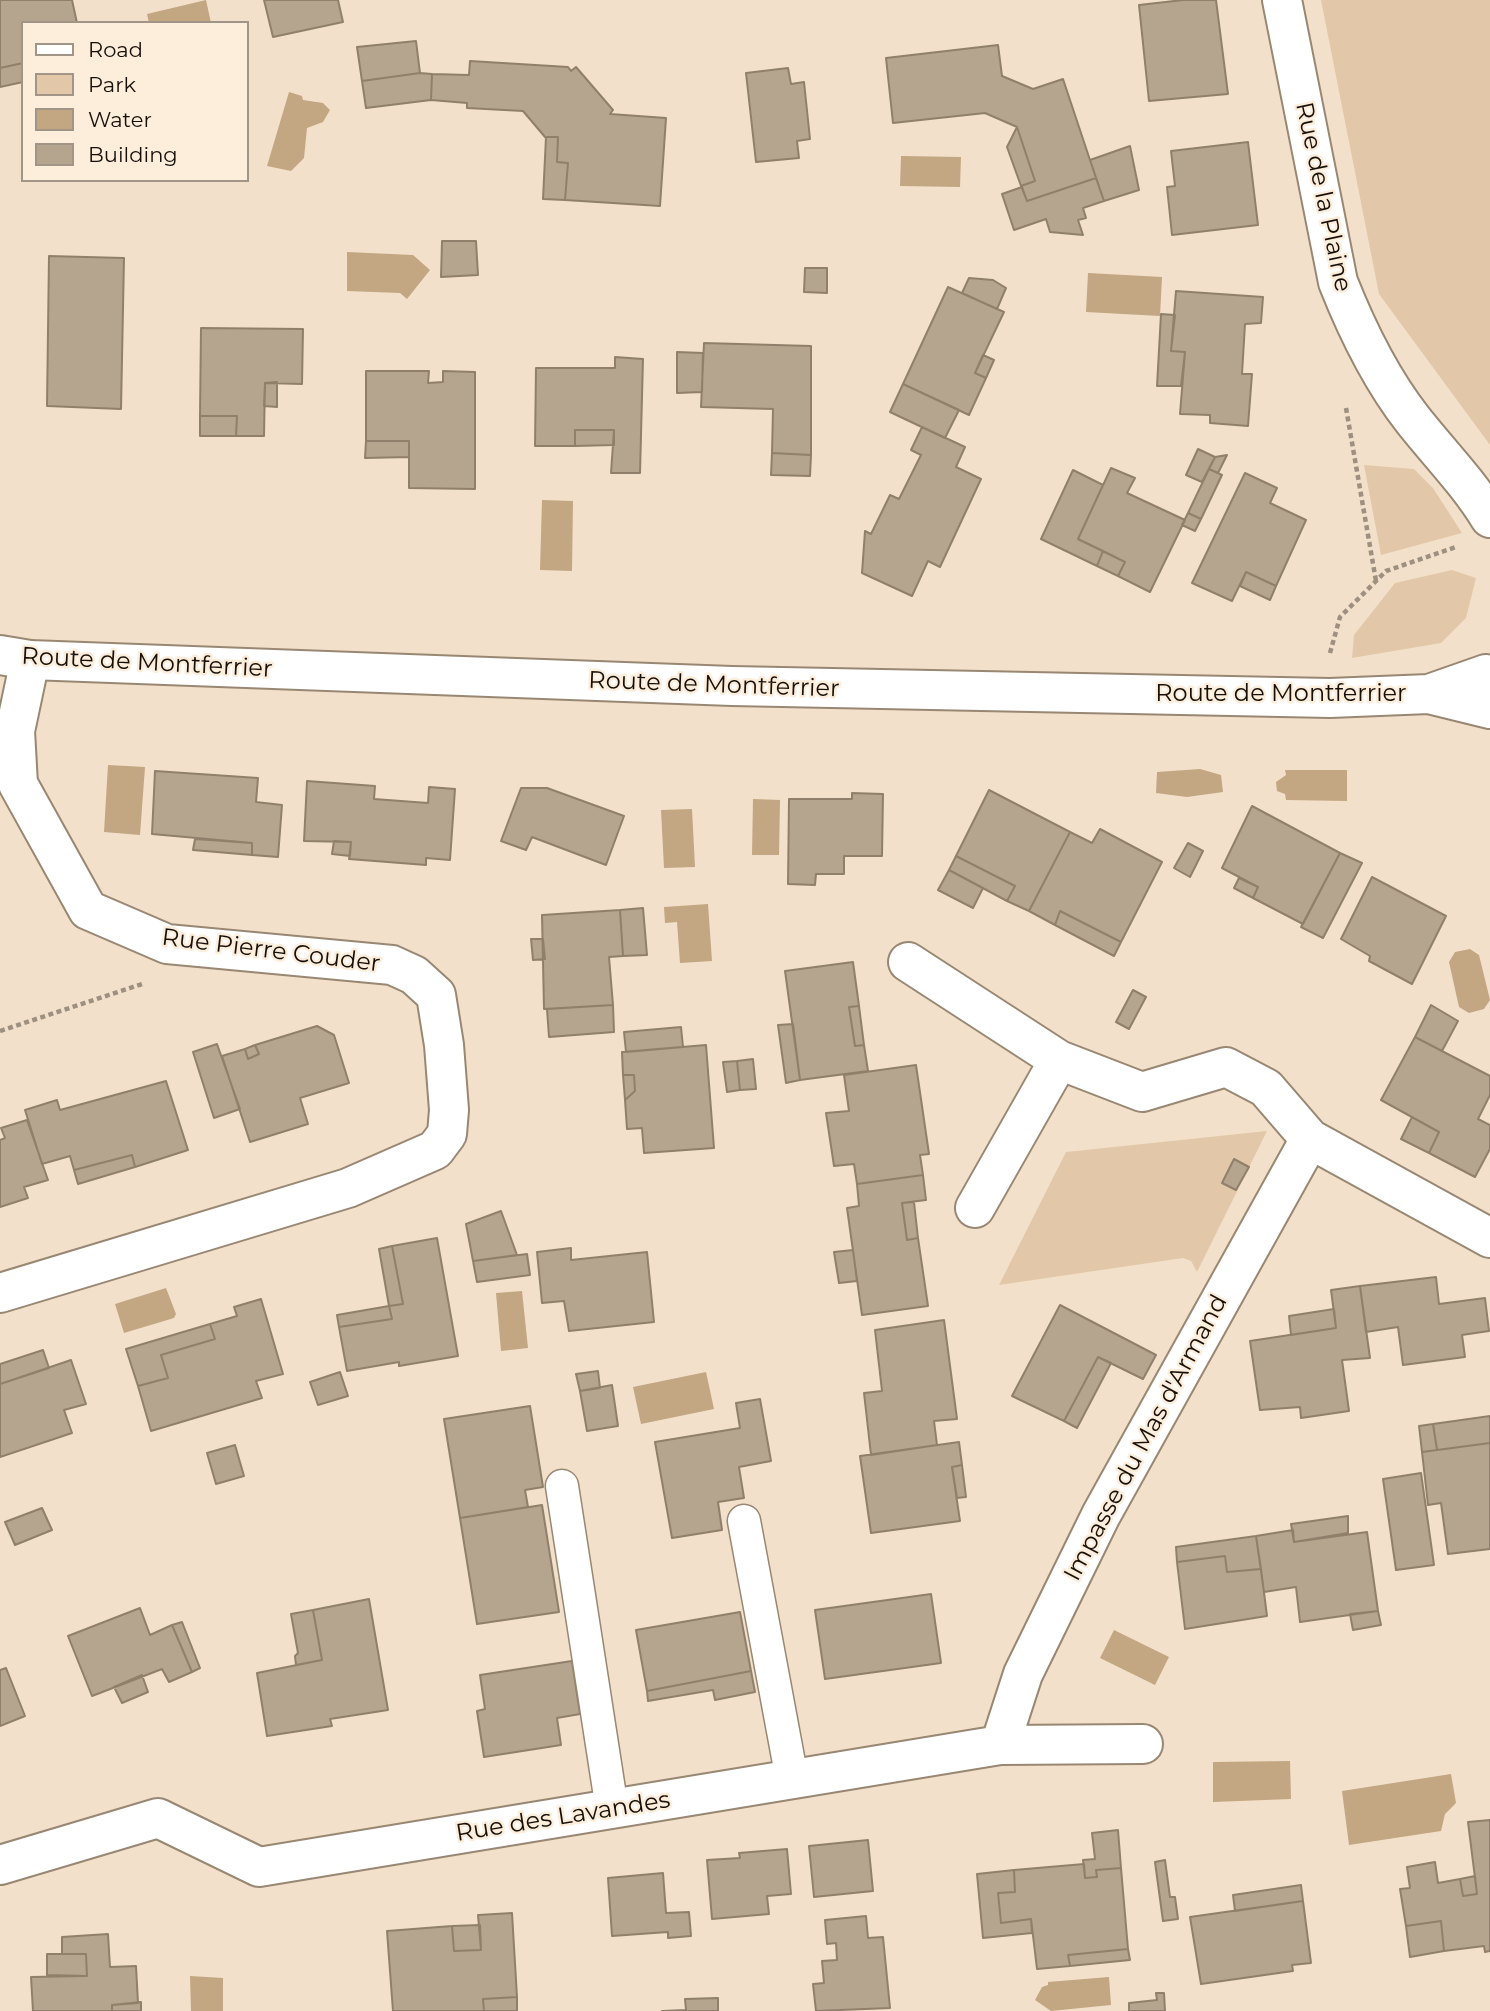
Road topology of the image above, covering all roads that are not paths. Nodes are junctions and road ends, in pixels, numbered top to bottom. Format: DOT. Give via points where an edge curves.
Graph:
graph roads {
  1 [pos="1282,0"];
  2 [pos="1477,531"];
  3 [pos="15,657"];
  4 [pos="1489,683"];
  5 [pos="908,962"];
  6 [pos="1059,1060"];
  7 [pos="1310,1139"];
  8 [pos="975,1208"];
  9 [pos="1490,1238"];
  10 [pos="0,1293"];
  11 [pos="562,1486"];
  12 [pos="744,1521"];
  13 [pos="1143,1744"];
  14 [pos="1000,1745"];
  15 [pos="792,1779"];
  16 [pos="612,1809"];
  17 [pos="0,1865"];
  1 -- 2 [label="street, Rue de la Plaine" via="1338,282 1378,369 1412,419 1472,489"];
  3 -- 4 [label="street, Route de Montferrier" via="732,686 1330,698 1429,694"];
  3 -- 10 [label="street, Rue Pierre Couder" via="18,784 88,910 167,944 392,965 414,975 436,995 449,1110 447,1134 435,1150 348,1188"];
  5 -- 6 [label="street"];
  6 -- 7 [label="street" via="1142,1092 1226,1067 1266,1087"];
  6 -- 8 [label="street"];
  7 -- 9 [label="street"];
  7 -- 14 [label="street, Impasse du Mas d'Armand" via="1101,1515 1023,1674"];
  11 -- 16 [label="lane"];
  12 -- 15 [label="lane"];
  13 -- 14 [label="street, Rue des Lavandes"];
  14 -- 15 [label="street, Rue des Lavandes"];
  15 -- 16 [label="street, Rue des Lavandes"];
  16 -- 17 [label="street, Rue des Lavandes" via="259,1867 158,1818"];
}
